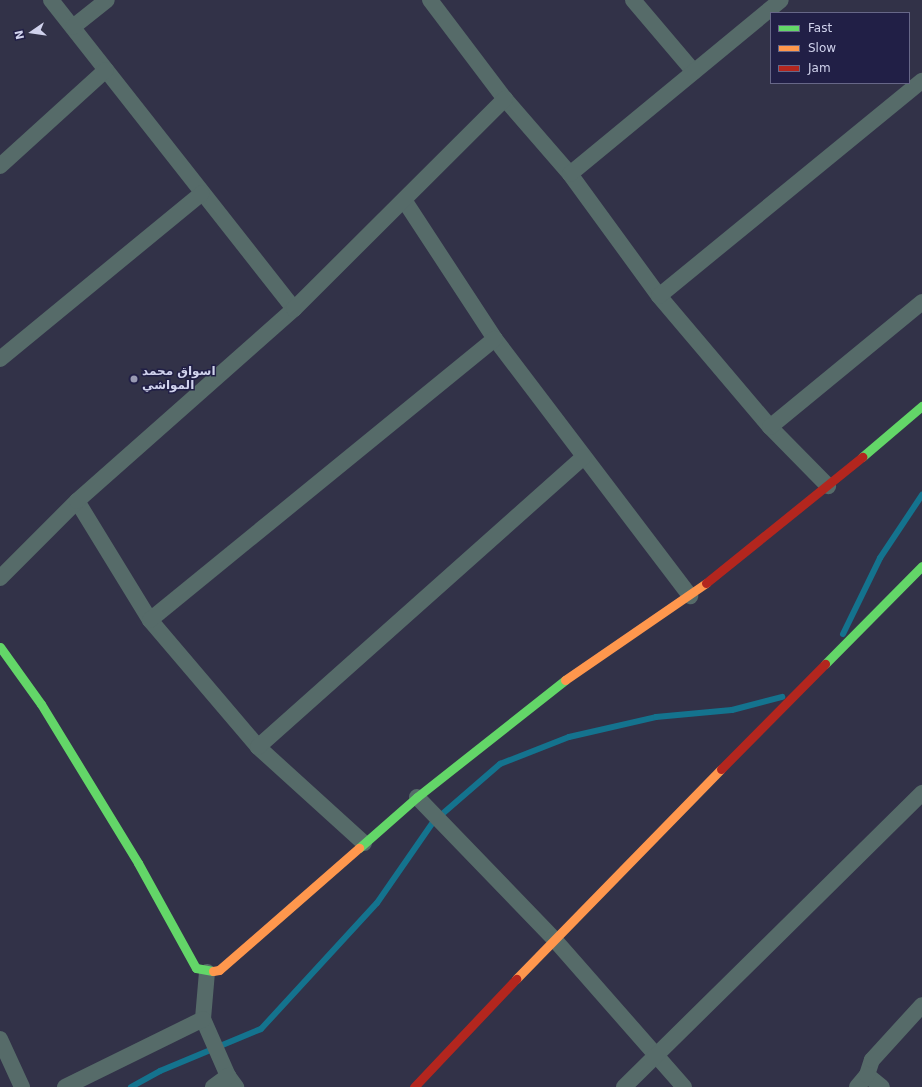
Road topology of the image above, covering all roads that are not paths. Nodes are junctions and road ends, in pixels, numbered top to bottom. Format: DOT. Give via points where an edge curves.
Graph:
graph roads {
  1 [pos="51,0"];
  2 [pos="107,0"];
  3 [pos="430,0"];
  4 [pos="633,0"];
  5 [pos="781,0"];
  6 [pos="73,27"];
  7 [pos="106,70"];
  8 [pos="694,72"];
  9 [pos="922,81"];
  10 [pos="505,99"];
  11 [pos="0,166"];
  12 [pos="570,174"];
  13 [pos="202,193"];
  14 [pos="404,200"];
  15 [pos="659,296"];
  16 [pos="922,302"];
  17 [pos="294,309"];
  18 [pos="495,339"];
  19 [pos="0,359"];
  20 [pos="922,406"];
  21 [pos="770,427"];
  22 [pos="583,456"];
  23 [pos="828,486"];
  24 [pos="77,501"];
  25 [pos="922,566"];
  26 [pos="0,578"];
  27 [pos="690,596"];
  28 [pos="150,620"];
  29 [pos="0,647"];
  30 [pos="258,747"];
  31 [pos="922,793"];
  32 [pos="418,797"];
  33 [pos="364,843"];
  34 [pos="554,940"];
  35 [pos="207,972"];
  36 [pos="922,1005"];
  37 [pos="203,1019"];
  38 [pos="0,1039"];
  39 [pos="656,1055"];
  40 [pos="232,1081"];
  41 [pos="862,1081"];
  42 [pos="22,1087"];
  43 [pos="65,1087"];
  44 [pos="213,1087"];
  45 [pos="414,1087"];
  46 [pos="624,1087"];
  47 [pos="684,1087"];
  48 [pos="882,1087"];
  1 -- 6 [label="street"];
  2 -- 6 [label="street"];
  3 -- 10 [label="street"];
  4 -- 8 [label="street"];
  5 -- 8 [label="street"];
  6 -- 7 [label="street"];
  7 -- 11 [label="street"];
  7 -- 13 [label="street"];
  8 -- 12 [label="street"];
  9 -- 15 [label="street"];
  10 -- 12 [label="street"];
  10 -- 14 [label="street"];
  12 -- 15 [label="street"];
  13 -- 17 [label="street"];
  13 -- 19 [label="street"];
  14 -- 17 [label="street"];
  14 -- 18 [label="street"];
  15 -- 21 [label="street"];
  16 -- 21 [label="street"];
  17 -- 24 [label="street"];
  18 -- 22 [label="street"];
  18 -- 28 [label="street"];
  20 -- 23 [label="street"];
  21 -- 23 [label="street"];
  22 -- 27 [label="street"];
  22 -- 30 [label="street"];
  23 -- 27 [label="street"];
  24 -- 26 [label="street"];
  24 -- 28 [label="street"];
  25 -- 34 [label="street"];
  27 -- 32 [label="street" via="576,670"];
  28 -- 30 [label="street"];
  29 -- 35 [label="street" via="49,717 138,863 196,968"];
  30 -- 33 [label="street"];
  31 -- 39 [label="street"];
  32 -- 33 [label="street"];
  32 -- 34 [label="street"];
  33 -- 35 [label="street" via="219,970"];
  34 -- 39 [label="street"];
  34 -- 45 [label="street"];
  35 -- 37 [label="street"];
  36 -- 41 [label="street" via="872,1060"];
  37 -- 40 [label="street"];
  37 -- 43 [label="street"];
  38 -- 42 [label="street"];
  39 -- 46 [label="street"];
  39 -- 47 [label="street"];
  40 -- 44 [label="street"];
  41 -- 48 [label="street"];
}
